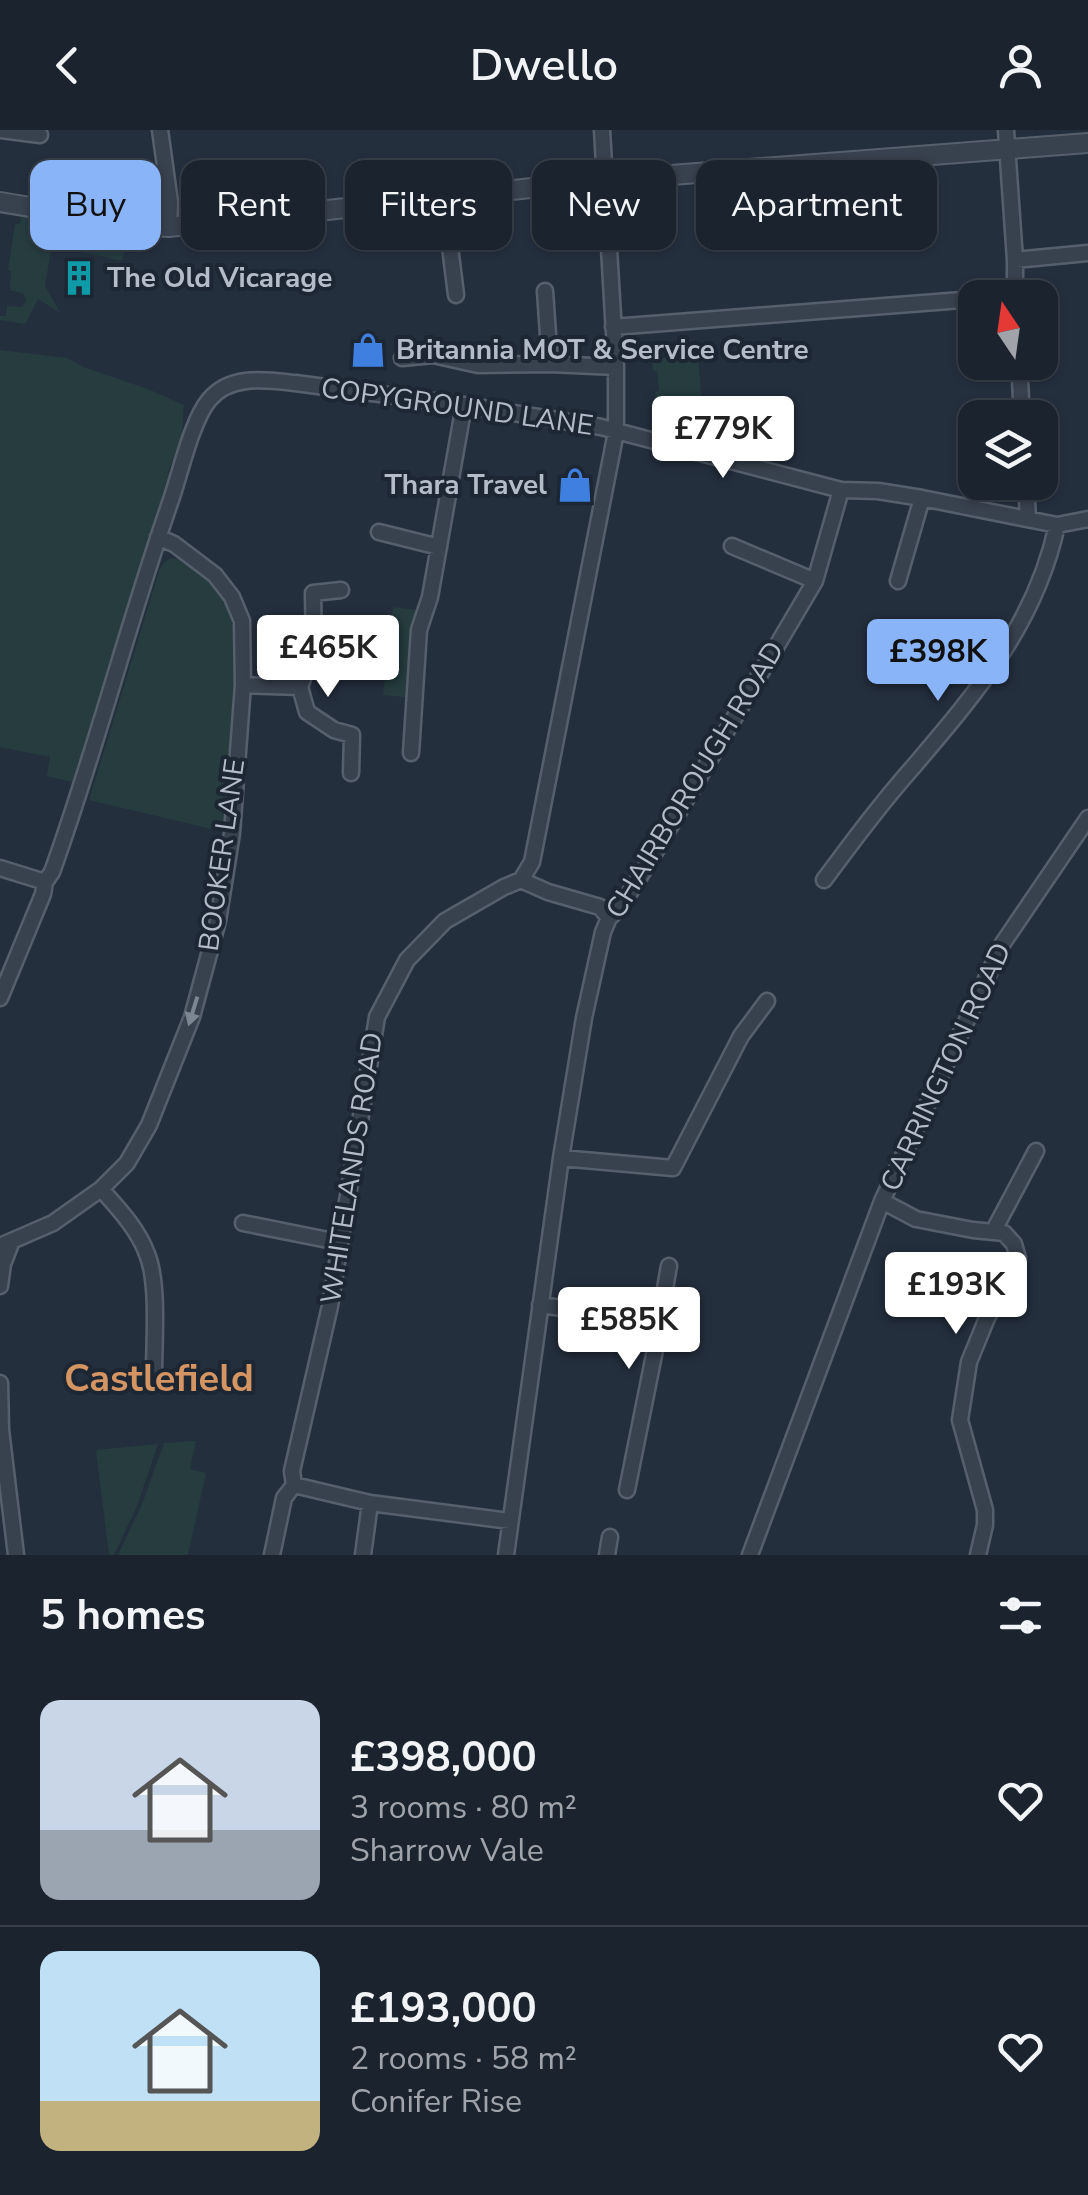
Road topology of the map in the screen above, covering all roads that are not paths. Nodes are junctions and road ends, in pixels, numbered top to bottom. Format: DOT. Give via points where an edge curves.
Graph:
graph roads {
  1 [pos="0,130"];
  2 [pos="160,130"];
  3 [pos="602,130"];
  4 [pos="1006,130"];
  5 [pos="40,134"];
  6 [pos="1088,143"];
  7 [pos="1008,150"];
  8 [pos="604,160"];
  9 [pos="676,175"];
  10 [pos="0,202"];
  11 [pos="30,207"];
  12 [pos="345,209"];
  13 [pos="161,227"];
  14 [pos="169,228"];
  15 [pos="450,250"];
  16 [pos="609,250"];
  17 [pos="1088,253"];
  18 [pos="1015,260"];
  19 [pos="1015,280"];
  20 [pos="545,291"];
  21 [pos="456,295"];
  22 [pos="958,300"];
  23 [pos="613,328"];
  24 [pos="402,358"];
  25 [pos="550,364"];
  26 [pos="616,368"];
  27 [pos="464,404"];
  28 [pos="616,432"];
  29 [pos="840,490"];
  30 [pos="922,498"];
  31 [pos="1027,500"];
  32 [pos="1028,519"];
  33 [pos="1088,519"];
  34 [pos="1057,526"];
  35 [pos="379,532"];
  36 [pos="158,538"];
  37 [pos="732,546"];
  38 [pos="438,547"];
  39 [pos="816,581"];
  40 [pos="898,581"];
  41 [pos="341,590"];
  42 [pos="243,685"];
  43 [pos="300,687"];
  44 [pos="411,753"];
  45 [pos="351,773"];
  46 [pos="1088,819"];
  47 [pos="0,868"];
  48 [pos="521,880"];
  49 [pos="824,880"];
  50 [pos="45,882"];
  51 [pos="609,918"];
  52 [pos="0,998"];
  53 [pos="767,1001"];
  54 [pos="1036,1151"];
  55 [pos="561,1158"];
  56 [pos="101,1189"];
  57 [pos="882,1202"];
  58 [pos="243,1223"];
  59 [pos="993,1232"];
  60 [pos="338,1242"];
  61 [pos="6,1244"];
  62 [pos="670,1266"];
  63 [pos="0,1286"];
  64 [pos="540,1305"];
  65 [pos="649,1320"];
  66 [pos="154,1374"];
  67 [pos="0,1383"];
  68 [pos="294,1485"];
  69 [pos="627,1490"];
  70 [pos="370,1503"];
  71 [pos="510,1521"];
  72 [pos="610,1538"];
  73 [pos="16,1555"];
  74 [pos="272,1555"];
  75 [pos="363,1555"];
  76 [pos="506,1555"];
  77 [pos="607,1555"];
  78 [pos="750,1555"];
  79 [pos="978,1555"];
  1 -- 5 [label="street"];
  2 -- 14 [label="street"];
  3 -- 8 [label="street"];
  4 -- 7 [label="street"];
  6 -- 7 [label="street"];
  7 -- 9 [label="street"];
  7 -- 18 [label="street"];
  10 -- 11 [label="street"];
  12 -- 14 [label="street"];
  13 -- 14 [label="street"];
  15 -- 21 [label="street"];
  16 -- 23 [label="street"];
  17 -- 18 [label="street"];
  18 -- 19 [label="street"];
  20 -- 25 [label="street"];
  22 -- 23 [label="street"];
  23 -- 26 [label="street"];
  24 -- 25 [label="street"];
  25 -- 26 [label="street"];
  26 -- 28 [label="street"];
  27 -- 28 [label="street, COPYGROUND LANE"];
  27 -- 36 [label="street, COPYGROUND LANE" via="295,382 228,384 208,400 196,426"];
  27 -- 38 [label="street"];
  28 -- 29 [label="street, COPYGROUND LANE"];
  28 -- 48 [label="street" via="532,862"];
  29 -- 30 [label="street, COPYGROUND LANE"];
  29 -- 39 [label="street, CHAIRBOROUGH ROAD"];
  30 -- 32 [label="street, COPYGROUND LANE"];
  30 -- 40 [label="street"];
  31 -- 32 [label="street"];
  32 -- 34 [label="street, COPYGROUND LANE"];
  33 -- 34 [label="street, COPYGROUND LANE"];
  34 -- 49 [label="street" via="1044,574 996,665"];
  35 -- 38 [label="street"];
  36 -- 42 [label="street, BOOKER LANE" via="215,575 232,597 242,621"];
  36 -- 50 [label="street, COPYGROUND LANE" via="80,795"];
  37 -- 39 [label="street"];
  38 -- 44 [label="street" via="419,630"];
  39 -- 51 [label="street, CHAIRBOROUGH ROAD"];
  41 -- 43 [label="street" via="313,594 314,647"];
  42 -- 43 [label="street"];
  42 -- 56 [label="street, BOOKER LANE, one-way" via="232,832 218,921 192,1017 149,1125 127,1163"];
  43 -- 45 [label="street" via="306,712 352,735"];
  46 -- 57 [label="street, CARRINGTON ROAD" via="1003,943"];
  47 -- 50 [label="street"];
  48 -- 51 [label="street" via="600,907"];
  48 -- 60 [label="street, WHITELANDS ROAD" via="445,922 407,960 377,1017"];
  50 -- 52 [label="street, COPYGROUND LANE"];
  51 -- 55 [label="street, CHAIRBOROUGH ROAD"];
  53 -- 55 [label="street" via="741,1036 674,1168"];
  54 -- 59 [label="street"];
  55 -- 64 [label="street, CHAIRBOROUGH ROAD"];
  56 -- 61 [label="street, BOOKER LANE" via="54,1223"];
  56 -- 66 [label="street" via="148,1255"];
  57 -- 59 [label="street" via="916,1218"];
  57 -- 78 [label="street, CARRINGTON ROAD"];
  58 -- 60 [label="street"];
  59 -- 79 [label="street" via="1014,1244 1018,1258 970,1362 960,1420 985,1510"];
  60 -- 68 [label="street, WHITELANDS ROAD"];
  61 -- 63 [label="street"];
  62 -- 65 [label="street" via="663,1300"];
  64 -- 65 [label="street"];
  64 -- 71 [label="street, CHAIRBOROUGH ROAD"];
  65 -- 69 [label="street" via="656,1350"];
  67 -- 73 [label="street"];
  68 -- 70 [label="street"];
  68 -- 74 [label="street, WHITELANDS ROAD" via="284,1498"];
  70 -- 71 [label="street"];
  70 -- 75 [label="street"];
  71 -- 76 [label="street, CHAIRBOROUGH ROAD"];
  72 -- 77 [label="street"];
}
